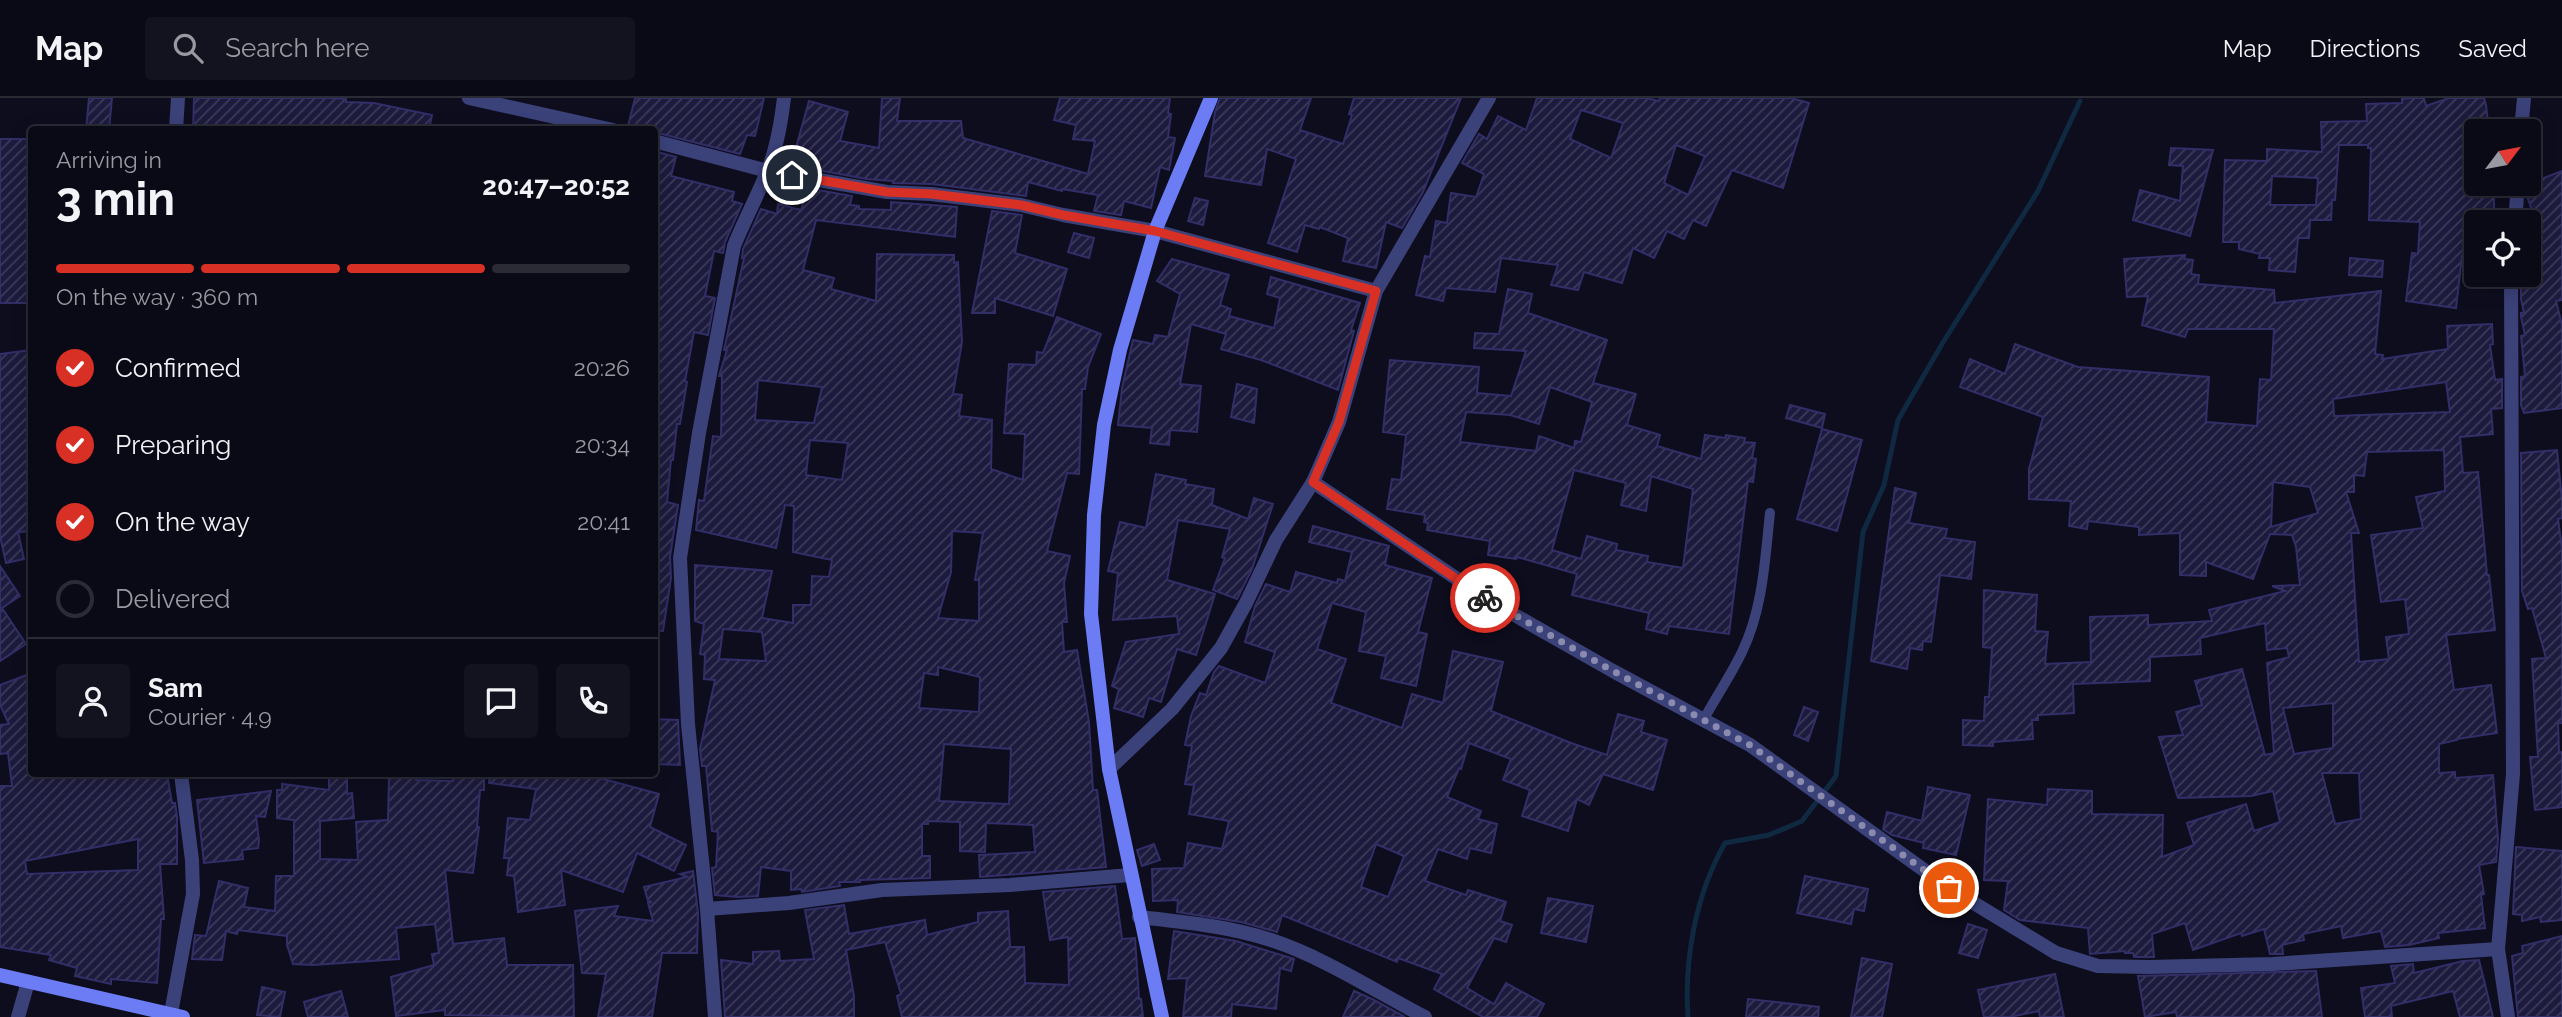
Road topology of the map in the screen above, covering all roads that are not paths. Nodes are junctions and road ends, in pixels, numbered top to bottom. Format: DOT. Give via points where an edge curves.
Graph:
graph roads {
  1 [pos="178,98"];
  2 [pos="469,98"];
  3 [pos="784,98"];
  4 [pos="1210,98"];
  5 [pos="1489,98"];
  6 [pos="2524,98"];
  7 [pos="2522,119"];
  8 [pos="176,126"];
  9 [pos="595,126"];
  10 [pos="658,142"];
  11 [pos="768,171"];
  12 [pos="1155,231"];
  13 [pos="2511,287"];
  14 [pos="1376,291"];
  15 [pos="1313,482"];
  16 [pos="1770,513"];
  17 [pos="1704,719"];
  18 [pos="1109,769"];
  19 [pos="181,777"];
  20 [pos="1130,876"];
  21 [pos="707,909"];
  22 [pos="1139,917"];
  23 [pos="2498,949"];
  24 [pos="0,975"];
  25 [pos="28,982"];
  26 [pos="177,1015"];
  27 [pos="18,1017"];
  28 [pos="715,1017"];
  29 [pos="1162,1017"];
  30 [pos="1425,1017"];
  31 [pos="2508,1017"];
  1 -- 8 [label="street"];
  2 -- 9 [label="street"];
  3 -- 11 [label="street"];
  4 -- 12 [label="street"];
  5 -- 14 [label="street"];
  6 -- 7 [label="street"];
  10 -- 11 [label="street"];
  11 -- 12 [label="street" via="887,192 1021,205"];
  11 -- 21 [label="street" via="734,246 680,558 688,724"];
  12 -- 14 [label="street"];
  12 -- 18 [label="street" via="1120,349 1104,425 1094,515 1091,614"];
  13 -- 23 [label="street" via="2514,774"];
  14 -- 15 [label="street" via="1339,422"];
  15 -- 17 [label="street" via="1490,601"];
  15 -- 18 [label="street" via="1276,540 1221,648 1172,709"];
  16 -- 17 [label="lane" via="1754,618 1743,651"];
  17 -- 23 [label="street" via="1750,745 2004,923 2056,953 2098,966 2273,964"];
  18 -- 20 [label="street"];
  19 -- 26 [label="street" via="193,894"];
  20 -- 21 [label="street" via="882,890"];
  20 -- 22 [label="street"];
  21 -- 28 [label="street"];
  22 -- 29 [label="street"];
  22 -- 30 [label="street" via="1214,925 1272,940"];
  23 -- 31 [label="street"];
  24 -- 25 [label="street"];
  25 -- 26 [label="street"];
  25 -- 27 [label="street"];
}
